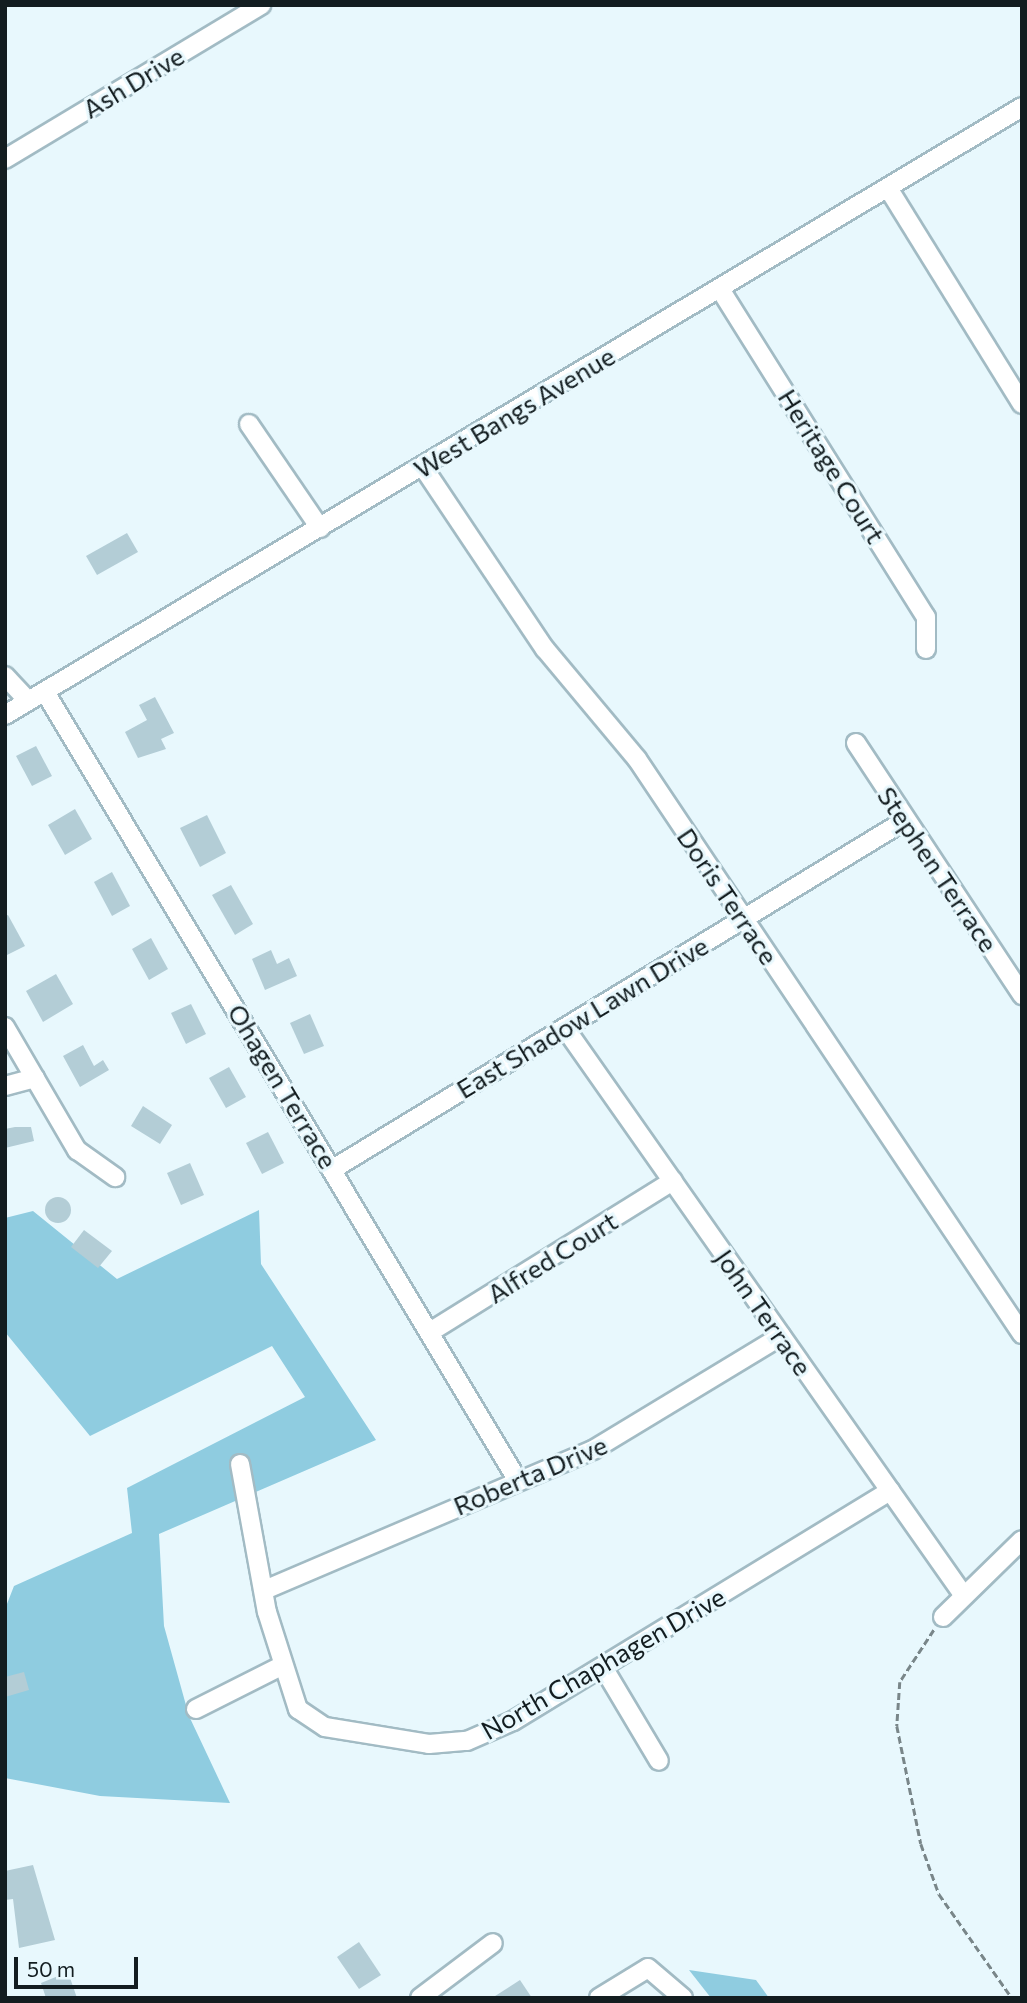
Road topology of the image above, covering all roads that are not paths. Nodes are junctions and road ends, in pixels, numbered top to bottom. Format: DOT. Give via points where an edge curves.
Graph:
graph roads {
  1 [pos="261,5"];
  2 [pos="1022,107"];
  3 [pos="5,159"];
  4 [pos="888,188"];
  5 [pos="720,289"];
  6 [pos="1022,404"];
  7 [pos="249,424"];
  8 [pos="423,467"];
  9 [pos="320,528"];
  10 [pos="926,649"];
  11 [pos="5,676"];
  12 [pos="46,692"];
  13 [pos="28,701"];
  14 [pos="5,715"];
  15 [pos="856,743"];
  16 [pos="904,821"];
  17 [pos="743,919"];
  18 [pos="1022,995"];
  19 [pos="5,1027"];
  20 [pos="565,1028"];
  21 [pos="36,1078"];
  22 [pos="5,1086"];
  23 [pos="333,1169"];
  24 [pos="115,1177"];
  25 [pos="673,1181"];
  26 [pos="430,1332"];
  27 [pos="1022,1334"];
  28 [pos="780,1336"];
  29 [pos="240,1464"];
  30 [pos="519,1481"];
  31 [pos="890,1491"];
  32 [pos="1022,1540"];
  33 [pos="267,1589"];
  34 [pos="964,1596"];
  35 [pos="943,1617"];
  36 [pos="281,1666"];
  37 [pos="603,1667"];
  38 [pos="196,1709"];
  39 [pos="659,1761"];
  40 [pos="493,1943"];
  41 [pos="420,1998"];
  42 [pos="599,1998"];
  43 [pos="683,1998"];
  1 -- 3 [label="street, Ash Drive"];
  2 -- 4 [label="street, West Bangs Avenue"];
  4 -- 5 [label="street, West Bangs Avenue"];
  4 -- 6 [label="street"];
  5 -- 8 [label="street, West Bangs Avenue"];
  5 -- 10 [label="street, Heritage Court" via="926,617"];
  7 -- 9 [label="street"];
  8 -- 9 [label="street, West Bangs Avenue"];
  8 -- 17 [label="street, Doris Terrace" via="526,624 637,760"];
  9 -- 12 [label="street, West Bangs Avenue"];
  11 -- 13 [label="street"];
  12 -- 13 [label="street, West Bangs Avenue"];
  12 -- 23 [label="street, Ohagen Terrace"];
  13 -- 14 [label="street, West Bangs Avenue"];
  15 -- 16 [label="street, Stephen Terrace"];
  16 -- 17 [label="street, East Shadow Lawn Drive"];
  16 -- 18 [label="street, Stephen Terrace"];
  17 -- 20 [label="street, East Shadow Lawn Drive"];
  17 -- 27 [label="street, Doris Terrace"];
  19 -- 21 [label="street"];
  20 -- 23 [label="street, East Shadow Lawn Drive"];
  20 -- 25 [label="street, John Terrace"];
  21 -- 22 [label="street"];
  21 -- 24 [label="street" via="81,1155"];
  23 -- 26 [label="street, Ohagen Terrace"];
  25 -- 26 [label="street, Alfred Court"];
  25 -- 28 [label="street, John Terrace"];
  26 -- 30 [label="street, Ohagen Terrace"];
  28 -- 30 [label="street, Roberta Drive" via="614,1439"];
  28 -- 31 [label="street, John Terrace"];
  29 -- 33 [label="street, North Chaphagen Drive"];
  30 -- 33 [label="street, Roberta Drive"];
  31 -- 34 [label="street, John Terrace"];
  31 -- 37 [label="street, North Chaphagen Drive"];
  32 -- 34 [label="street"];
  33 -- 36 [label="street, North Chaphagen Drive"];
  34 -- 35 [label="street"];
  36 -- 37 [label="street, North Chaphagen Drive" via="298,1709 325,1727 446,1744 493,1731"];
  36 -- 38 [label="street"];
  37 -- 39 [label="street"];
  40 -- 41 [label="street"];
  42 -- 43 [label="street" via="648,1968 668,1978"];
}
